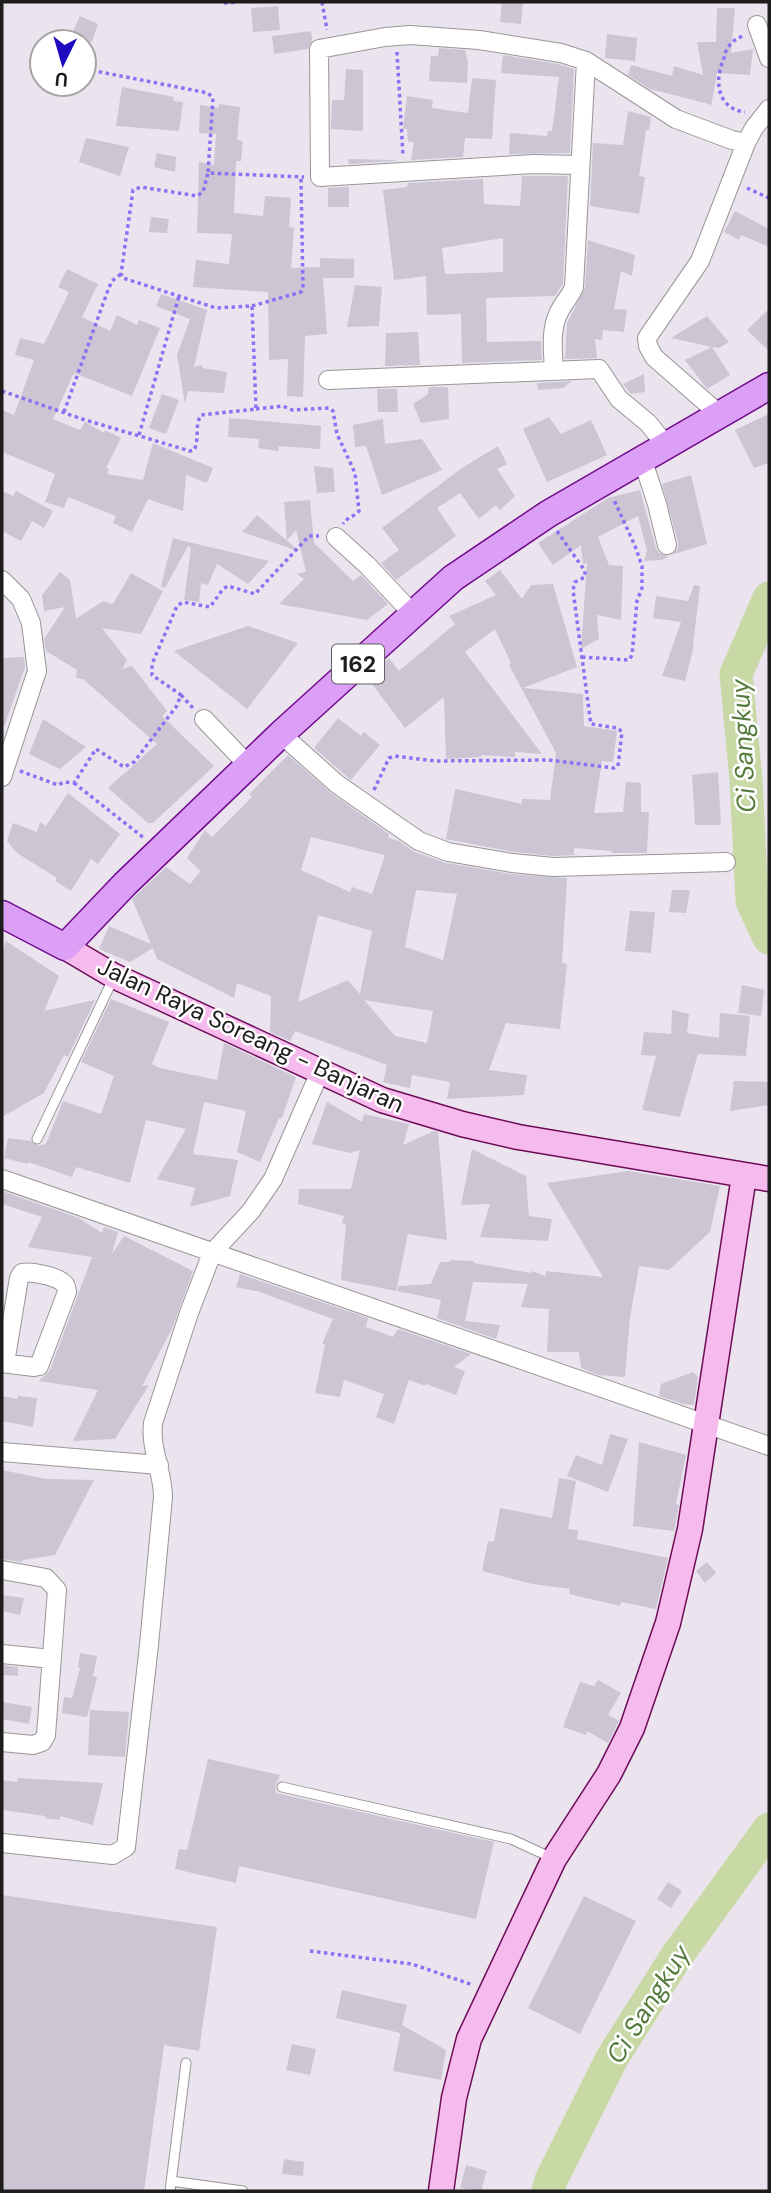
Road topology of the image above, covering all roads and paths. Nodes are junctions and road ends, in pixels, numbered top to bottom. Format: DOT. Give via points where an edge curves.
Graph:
graph roads {
  1 [pos="238,2"];
  2 [pos="322,2"];
  3 [pos="224,3"];
  4 [pos="752,29"];
  5 [pos="396,36"];
  6 [pos="330,46"];
  7 [pos="769,58"];
  8 [pos="586,61"];
  9 [pos="98,72"];
  10 [pos="764,116"];
  11 [pos="739,142"];
  12 [pos="580,165"];
  13 [pos="208,173"];
  14 [pos="404,173"];
  15 [pos="301,177"];
  16 [pos="320,177"];
  17 [pos="732,181"];
  18 [pos="769,198"];
  19 [pos="121,274"];
  20 [pos="179,296"];
  21 [pos="252,306"];
  22 [pos="554,370"];
  23 [pos="328,380"];
  24 [pos="769,386"];
  25 [pos="2,391"];
  26 [pos="256,409"];
  27 [pos="64,412"];
  28 [pos="717,415"];
  29 [pos="139,436"];
  30 [pos="665,444"];
  31 [pos="642,458"];
  32 [pos="605,480"];
  33 [pos="546,516"];
  34 [pos="336,537"];
  35 [pos="667,545"];
  36 [pos="2,580"];
  37 [pos="412,613"];
  38 [pos="582,657"];
  39 [pos="204,719"];
  40 [pos="282,734"];
  41 [pos="249,766"];
  42 [pos="4,771"];
  43 [pos="74,783"];
  44 [pos="367,805"];
  45 [pos="160,852"];
  46 [pos="726,862"];
  47 [pos="2,914"];
  48 [pos="65,947"];
  49 [pos="114,976"];
  50 [pos="320,1072"];
  51 [pos="37,1139"];
  52 [pos="744,1176"];
  53 [pos="2,1179"];
  54 [pos="769,1179"];
  55 [pos="212,1253"];
  56 [pos="3,1363"];
  57 [pos="707,1424"];
  58 [pos="769,1446"];
  59 [pos="2,1452"];
  60 [pos="159,1465"];
  61 [pos="2,1570"];
  62 [pos="2,1654"];
  63 [pos="52,1659"];
  64 [pos="2,1742"];
  65 [pos="282,1787"];
  66 [pos="2,1843"];
  67 [pos="554,1859"];
  68 [pos="310,1951"];
  69 [pos="491,1992"];
  70 [pos="186,2063"];
  71 [pos="171,2186"];
  72 [pos="243,2191"];
  73 [pos="441,2191"];
  1 -- 3 [label="path"];
  2 -- 6 [label="path"];
  4 -- 7 [label="street"];
  4 -- 10 [label="path" via="730,43 718,71 720,96 733,110"];
  5 -- 6 [label="street"];
  5 -- 8 [label="street" via="506,43"];
  5 -- 14 [label="path"];
  6 -- 16 [label="street" via="317,53"];
  8 -- 11 [label="street" via="676,119"];
  8 -- 12 [label="street"];
  9 -- 13 [label="path" via="208,93 213,98"];
  10 -- 11 [label="street"];
  11 -- 17 [label="street"];
  12 -- 14 [label="street"];
  12 -- 22 [label="street" via="574,287 554,327"];
  13 -- 15 [label="path"];
  13 -- 19 [label="path" via="203,192 197,196 141,187 133,190"];
  14 -- 16 [label="street"];
  15 -- 16 [label="path"];
  15 -- 21 [label="path" via="303,289"];
  17 -- 18 [label="path"];
  17 -- 28 [label="street" via="700,261 647,338 654,357"];
  19 -- 20 [label="path"];
  19 -- 27 [label="path" via="108,290"];
  20 -- 21 [label="path" via="216,308"];
  20 -- 29 [label="path"];
  21 -- 26 [label="path"];
  22 -- 23 [label="street"];
  22 -- 30 [label="street" via="599,369 619,399"];
  24 -- 28 [label="main road, 162"];
  25 -- 27 [label="path"];
  26 -- 29 [label="path" via="201,415 198,442 190,451"];
  26 -- 34 [label="path" via="283,406 333,411 337,433 355,473 359,511 347,518"];
  27 -- 29 [label="path"];
  28 -- 30 [label="main road, 162"];
  30 -- 31 [label="main road, 162"];
  31 -- 32 [label="main road, 162"];
  31 -- 35 [label="street"];
  32 -- 33 [label="main road, 162"];
  32 -- 38 [label="path" via="642,566 642,588 629,660"];
  33 -- 37 [label="main road, 162" via="473,563"];
  33 -- 38 [label="path" via="585,571 573,590"];
  34 -- 37 [label="street"];
  34 -- 43 [label="path" via="309,536 255,594 228,586 210,607 183,602 177,606 152,664 152,675 181,695 176,707 134,762 124,767 96,750"];
  36 -- 42 [label="street" via="22,600 32,623 37,671"];
  37 -- 40 [label="main road, 162"];
  38 -- 44 [label="path" via="591,724 622,732 618,766 395,756 389,758"];
  39 -- 41 [label="street"];
  40 -- 41 [label="main road, 162"];
  40 -- 44 [label="street"];
  41 -- 45 [label="main road, 162"];
  42 -- 43 [label="path" via="58,785"];
  43 -- 45 [label="path"];
  44 -- 46 [label="street" via="434,848 512,863"];
  45 -- 48 [label="main road, 162"];
  47 -- 48 [label="main road"];
  48 -- 49 [label="street, Jalan Raya Soreang - Banjaran"];
  49 -- 50 [label="street, Jalan Raya Soreang - Banjaran"];
  49 -- 51 [label="lane"];
  50 -- 52 [label="street, Jalan Raya Soreang - Banjaran" via="382,1100 473,1126"];
  50 -- 55 [label="street" via="273,1179"];
  52 -- 54 [label="street, Jalan Raya Soreang - Banjaran"];
  52 -- 57 [label="street"];
  53 -- 55 [label="street"];
  55 -- 57 [label="street"];
  55 -- 60 [label="street" via="153,1423"];
  56 -- 56 [label="street" via="22,1273 30,1271 62,1281 67,1292 39,1366"];
  57 -- 58 [label="street"];
  57 -- 67 [label="street" via="687,1542 651,1678 609,1774"];
  59 -- 60 [label="street"];
  60 -- 66 [label="street" via="163,1497 126,1847 113,1855"];
  61 -- 63 [label="street" via="46,1578 57,1590"];
  62 -- 63 [label="street"];
  63 -- 64 [label="street" via="42,1742"];
  65 -- 67 [label="lane" via="511,1839"];
  67 -- 69 [label="street"];
  68 -- 69 [label="path" via="412,1964"];
  69 -- 73 [label="street" via="462,2061"];
  70 -- 71 [label="lane"];
  71 -- 72 [label="lane"];
}
